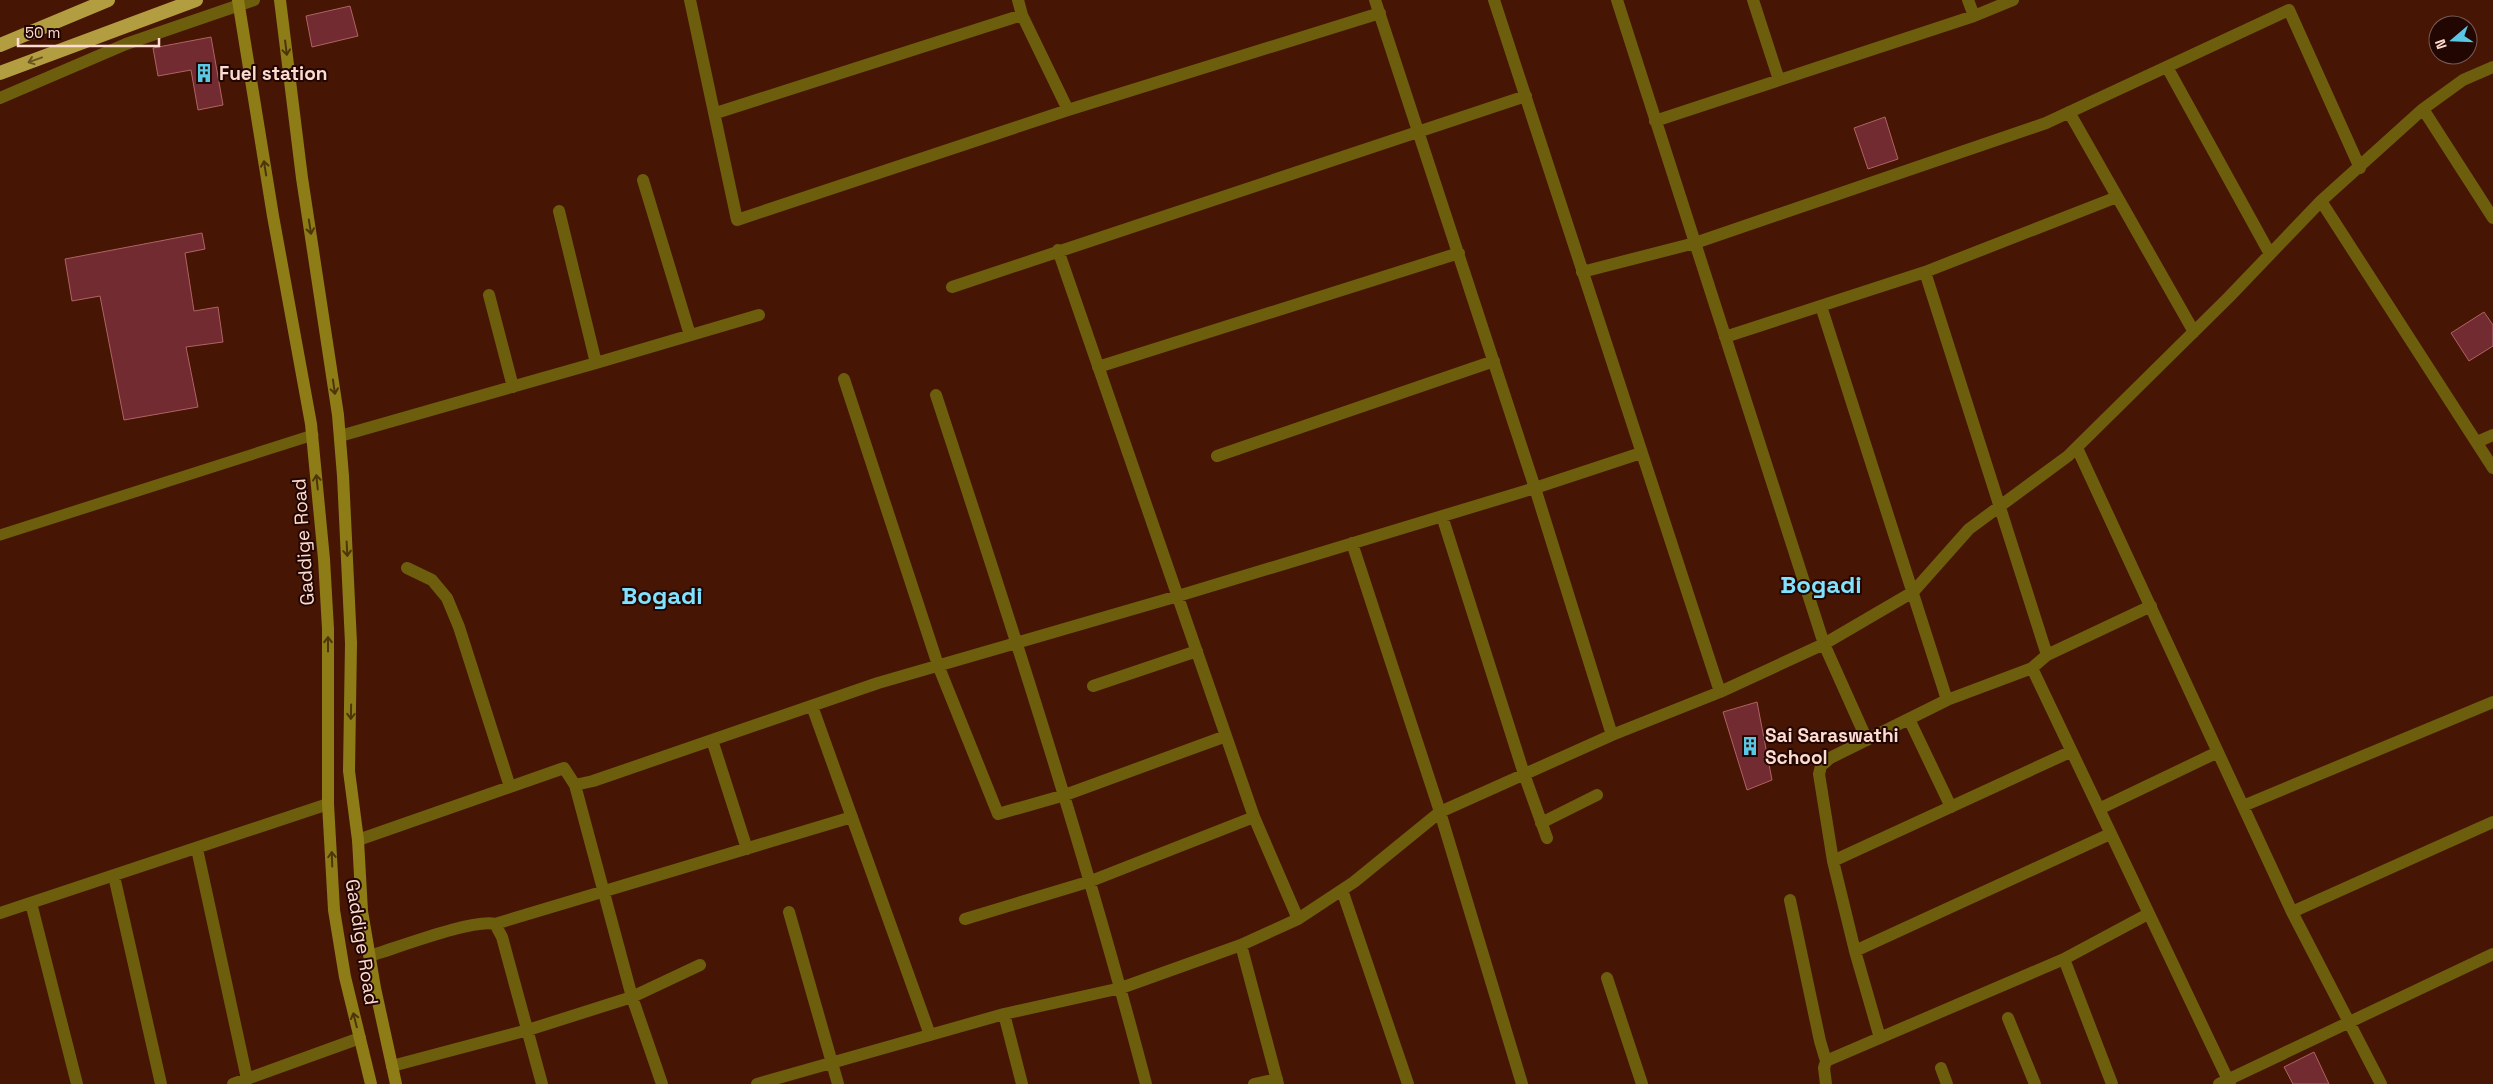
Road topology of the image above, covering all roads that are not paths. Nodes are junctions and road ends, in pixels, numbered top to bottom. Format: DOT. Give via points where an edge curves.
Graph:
graph roads {
  1 [pos="108,0"];
  2 [pos="196,0"];
  3 [pos="254,0"];
  4 [pos="280,0"];
  5 [pos="1018,0"];
  6 [pos="1376,0"];
  7 [pos="1494,0"];
  8 [pos="1617,0"];
  9 [pos="1753,0"];
  10 [pos="1968,0"];
  11 [pos="2013,0"];
  12 [pos="692,1"];
  13 [pos="238,3"];
  14 [pos="2287,5"];
  15 [pos="1380,13"];
  16 [pos="1022,15"];
  17 [pos="1974,16"];
  18 [pos="0,45"];
  19 [pos="2167,67"];
  20 [pos="2493,67"];
  21 [pos="0,73"];
  22 [pos="1779,80"];
  23 [pos="1526,96"];
  24 [pos="0,98"];
  25 [pos="2423,109"];
  26 [pos="1068,110"];
  27 [pos="2069,112"];
  28 [pos="716,114"];
  29 [pos="1655,121"];
  30 [pos="1419,130"];
  31 [pos="2360,168"];
  32 [pos="642,180"];
  33 [pos="2117,197"];
  34 [pos="2321,201"];
  35 [pos="559,211"];
  36 [pos="2493,218"];
  37 [pos="1695,243"];
  38 [pos="1058,250"];
  39 [pos="1458,253"];
  40 [pos="2270,254"];
  41 [pos="1582,272"];
  42 [pos="1925,272"];
  43 [pos="952,286"];
  44 [pos="489,295"];
  45 [pos="1821,306"];
  46 [pos="759,314"];
  47 [pos="2194,332"];
  48 [pos="690,335"];
  49 [pos="1725,337"];
  50 [pos="1494,361"];
  51 [pos="596,363"];
  52 [pos="1098,367"];
  53 [pos="844,379"];
  54 [pos="512,387"];
  55 [pos="936,395"];
  56 [pos="313,435"];
  57 [pos="2493,435"];
  58 [pos="340,436"];
  59 [pos="2477,442"];
  60 [pos="2077,448"];
  61 [pos="1642,453"];
  62 [pos="1217,456"];
  63 [pos="2493,468"];
  64 [pos="1535,488"];
  65 [pos="2000,504"];
  66 [pos="1442,516"];
  67 [pos="0,535"];
  68 [pos="1352,543"];
  69 [pos="407,568"];
  70 [pos="1913,592"];
  71 [pos="1178,596"];
  72 [pos="2151,606"];
  73 [pos="1018,642"];
  74 [pos="1824,644"];
  75 [pos="1197,651"];
  76 [pos="2047,655"];
  77 [pos="938,665"];
  78 [pos="2032,668"];
  79 [pos="1093,686"];
  80 [pos="1720,692"];
  81 [pos="1947,700"];
  82 [pos="2493,702"];
  83 [pos="812,706"];
  84 [pos="1909,718"];
  85 [pos="1612,734"];
  86 [pos="1226,736"];
  87 [pos="712,740"];
  88 [pos="1867,740"];
  89 [pos="2070,752"];
  90 [pos="2218,752"];
  91 [pos="1524,774"];
  92 [pos="575,786"];
  93 [pos="510,787"];
  94 [pos="1597,795"];
  95 [pos="1065,796"];
  96 [pos="328,804"];
  97 [pos="2244,806"];
  98 [pos="1951,807"];
  99 [pos="2099,809"];
  100 [pos="1440,812"];
  101 [pos="852,817"];
  102 [pos="1254,817"];
  103 [pos="2493,822"];
  104 [pos="1541,823"];
  105 [pos="2110,834"];
  106 [pos="1547,838"];
  107 [pos="358,840"];
  108 [pos="197,849"];
  109 [pos="746,849"];
  110 [pos="1833,861"];
  111 [pos="114,876"];
  112 [pos="1091,881"];
  113 [pos="1342,890"];
  114 [pos="604,891"];
  115 [pos="1790,900"];
  116 [pos="31,903"];
  117 [pos="789,912"];
  118 [pos="2292,912"];
  119 [pos="0,913"];
  120 [pos="2148,914"];
  121 [pos="965,919"];
  122 [pos="1298,919"];
  123 [pos="494,924"];
  124 [pos="1241,945"];
  125 [pos="1855,951"];
  126 [pos="2492,955"];
  127 [pos="369,956"];
  128 [pos="2064,959"];
  129 [pos="700,964"];
  130 [pos="1607,978"];
  131 [pos="1121,988"];
  132 [pos="632,997"];
  133 [pos="1004,1014"];
  134 [pos="2008,1018"];
  135 [pos="2350,1023"];
  136 [pos="528,1030"];
  137 [pos="930,1035"];
  138 [pos="360,1038"];
  139 [pos="1880,1038"];
  140 [pos="1826,1061"];
  141 [pos="833,1062"];
  142 [pos="392,1066"];
  143 [pos="1940,1068"];
  144 [pos="248,1079"];
  145 [pos="1277,1082"];
  146 [pos="2226,1083"];
  147 [pos="77,1084"];
  148 [pos="161,1084"];
  149 [pos="233,1084"];
  150 [pos="370,1084"];
  151 [pos="396,1084"];
  152 [pos="542,1084"];
  153 [pos="662,1084"];
  154 [pos="757,1084"];
  155 [pos="838,1084"];
  156 [pos="1022,1084"];
  157 [pos="1146,1084"];
  158 [pos="1254,1084"];
  159 [pos="1408,1084"];
  160 [pos="1522,1084"];
  161 [pos="1642,1084"];
  162 [pos="1826,1084"];
  163 [pos="1947,1084"];
  164 [pos="2035,1084"];
  165 [pos="2112,1084"];
  166 [pos="2381,1084"];
  1 -- 18 [label="highway"];
  2 -- 21 [label="highway, one-way"];
  3 -- 13 [label="street"];
  4 -- 58 [label="main road, Gaddige Road, one-way"];
  5 -- 16 [label="street"];
  6 -- 15 [label="street"];
  7 -- 23 [label="street"];
  8 -- 29 [label="street"];
  9 -- 22 [label="street"];
  10 -- 17 [label="street"];
  11 -- 17 [label="street"];
  12 -- 28 [label="street"];
  13 -- 24 [label="street" via="126,44"];
  56 -- 13 [label="main road, Gaddige Road, one-way"];
  14 -- 19 [label="street"];
  14 -- 31 [label="street"];
  15 -- 26 [label="street"];
  15 -- 30 [label="street"];
  16 -- 26 [label="street"];
  16 -- 28 [label="street"];
  17 -- 22 [label="street"];
  19 -- 27 [label="street"];
  19 -- 40 [label="street"];
  20 -- 25 [label="street" via="2462,80"];
  22 -- 29 [label="street"];
  23 -- 30 [label="street"];
  23 -- 41 [label="street"];
  25 -- 31 [label="street"];
  25 -- 36 [label="street"];
  26 -- 28 [label="street" via="737,220"];
  27 -- 33 [label="street"];
  27 -- 37 [label="street" via="2046,123"];
  29 -- 37 [label="street"];
  30 -- 38 [label="street"];
  30 -- 39 [label="street"];
  31 -- 34 [label="street"];
  32 -- 48 [label="street"];
  33 -- 42 [label="street"];
  33 -- 47 [label="street"];
  34 -- 40 [label="street"];
  34 -- 59 [label="street"];
  35 -- 51 [label="street"];
  37 -- 41 [label="street"];
  37 -- 49 [label="street"];
  38 -- 43 [label="street"];
  38 -- 52 [label="street"];
  39 -- 50 [label="street"];
  39 -- 52 [label="street"];
  40 -- 47 [label="street"];
  41 -- 61 [label="street"];
  42 -- 45 [label="street"];
  42 -- 65 [label="street"];
  44 -- 54 [label="street"];
  45 -- 49 [label="street"];
  45 -- 70 [label="street"];
  46 -- 48 [label="street"];
  47 -- 60 [label="street"];
  48 -- 51 [label="street"];
  49 -- 74 [label="street"];
  50 -- 62 [label="street"];
  50 -- 64 [label="street"];
  51 -- 54 [label="street"];
  52 -- 71 [label="street"];
  53 -- 77 [label="street"];
  54 -- 58 [label="street"];
  55 -- 73 [label="street"];
  56 -- 67 [label="lane"];
  96 -- 56 [label="main road, Gaddige Road, one-way" via="328,629"];
  57 -- 59 [label="street"];
  58 -- 107 [label="main road, Gaddige Road, one-way" via="351,644 349,771"];
  59 -- 63 [label="street"];
  60 -- 65 [label="street"];
  60 -- 72 [label="street"];
  61 -- 64 [label="street"];
  61 -- 80 [label="street"];
  64 -- 66 [label="street"];
  64 -- 85 [label="street"];
  65 -- 70 [label="street" via="1969,529"];
  65 -- 76 [label="street"];
  66 -- 68 [label="street"];
  66 -- 91 [label="street"];
  68 -- 71 [label="street"];
  68 -- 100 [label="street"];
  69 -- 93 [label="street" via="432,580 447,598"];
  70 -- 74 [label="street"];
  70 -- 81 [label="street"];
  71 -- 73 [label="street"];
  71 -- 75 [label="street"];
  72 -- 76 [label="street"];
  72 -- 90 [label="street"];
  73 -- 77 [label="street"];
  73 -- 95 [label="street"];
  74 -- 80 [label="street"];
  74 -- 88 [label="street"];
  75 -- 79 [label="street"];
  75 -- 86 [label="street"];
  76 -- 78 [label="street"];
  77 -- 83 [label="street"];
  77 -- 95 [label="street" via="998,814"];
  78 -- 81 [label="street"];
  78 -- 89 [label="street"];
  80 -- 85 [label="street"];
  81 -- 84 [label="street"];
  82 -- 97 [label="street"];
  83 -- 87 [label="street"];
  83 -- 101 [label="street"];
  84 -- 88 [label="street"];
  84 -- 98 [label="street"];
  85 -- 91 [label="street"];
  86 -- 95 [label="street"];
  86 -- 102 [label="street"];
  87 -- 92 [label="street"];
  87 -- 109 [label="street"];
  88 -- 110 [label="street" via="1830,758 1818,774"];
  89 -- 98 [label="street"];
  89 -- 99 [label="street"];
  90 -- 97 [label="street"];
  90 -- 99 [label="street"];
  91 -- 100 [label="street"];
  91 -- 104 [label="street"];
  92 -- 93 [label="street" via="564,768"];
  92 -- 114 [label="street"];
  93 -- 107 [label="street"];
  94 -- 104 [label="street"];
  95 -- 112 [label="street"];
  96 -- 108 [label="street"];
  138 -- 96 [label="main road, Gaddige Road, one-way" via="345,977 334,910"];
  97 -- 118 [label="street"];
  98 -- 110 [label="street"];
  99 -- 105 [label="street"];
  100 -- 113 [label="street"];
  100 -- 160 [label="street"];
  101 -- 109 [label="street"];
  101 -- 137 [label="street"];
  102 -- 112 [label="street"];
  102 -- 122 [label="street"];
  103 -- 118 [label="street"];
  104 -- 106 [label="street"];
  105 -- 120 [label="street"];
  105 -- 125 [label="street"];
  107 -- 127 [label="main road, Gaddige Road" via="362,911"];
  108 -- 111 [label="street"];
  108 -- 144 [label="street"];
  109 -- 114 [label="street"];
  110 -- 125 [label="street"];
  111 -- 116 [label="street"];
  111 -- 148 [label="street"];
  112 -- 121 [label="street"];
  112 -- 131 [label="street"];
  113 -- 122 [label="street"];
  113 -- 159 [label="street"];
  114 -- 123 [label="street"];
  114 -- 132 [label="street"];
  115 -- 140 [label="street"];
  116 -- 119 [label="street"];
  116 -- 147 [label="street"];
  117 -- 141 [label="street"];
  118 -- 135 [label="street"];
  120 -- 128 [label="street"];
  120 -- 146 [label="street"];
  122 -- 124 [label="street"];
  123 -- 127 [label="street" via="469,926"];
  123 -- 136 [label="street" via="502,937"];
  124 -- 131 [label="street"];
  124 -- 145 [label="street"];
  125 -- 139 [label="street"];
  126 -- 135 [label="street"];
  127 -- 142 [label="main road, Gaddige Road"];
  128 -- 139 [label="street"];
  128 -- 165 [label="street"];
  129 -- 132 [label="street"];
  130 -- 161 [label="street"];
  131 -- 133 [label="street"];
  131 -- 157 [label="street"];
  132 -- 136 [label="street"];
  132 -- 153 [label="street"];
  133 -- 137 [label="street"];
  133 -- 156 [label="street"];
  134 -- 164 [label="street"];
  135 -- 146 [label="street"];
  135 -- 166 [label="street"];
  136 -- 142 [label="street"];
  136 -- 152 [label="street"];
  137 -- 141 [label="street"];
  138 -- 144 [label="street"];
  138 -- 150 [label="main road, Gaddige Road"];
  139 -- 140 [label="street"];
  140 -- 162 [label="street"];
  141 -- 154 [label="street"];
  141 -- 155 [label="street"];
  142 -- 151 [label="main road, Gaddige Road"];
  143 -- 163 [label="street"];
  144 -- 149 [label="street"];
  145 -- 158 [label="street"];
}
